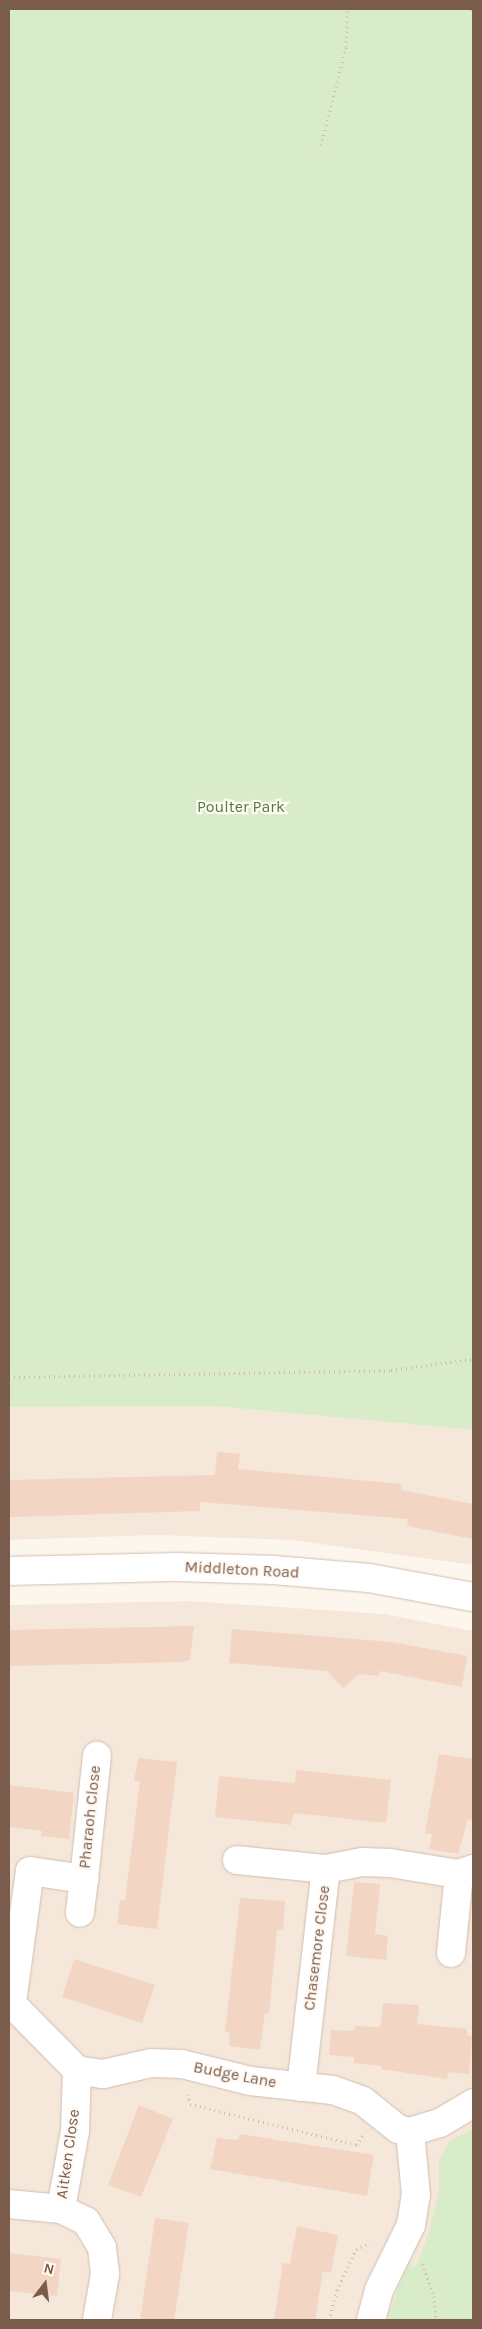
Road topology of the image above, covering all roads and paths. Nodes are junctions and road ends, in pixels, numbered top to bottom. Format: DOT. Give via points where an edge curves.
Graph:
graph roads {
  1 [pos="347,9"];
  2 [pos="321,145"];
  3 [pos="473,1359"];
  4 [pos="9,1377"];
  5 [pos="9,1571"];
  6 [pos="473,1597"];
  7 [pos="97,1756"];
  8 [pos="237,1860"];
  9 [pos="326,1869"];
  10 [pos="19,1870"];
  11 [pos="466,1871"];
  12 [pos="84,1878"];
  13 [pos="80,1913"];
  14 [pos="451,1953"];
  15 [pos="11,2001"];
  16 [pos="182,2064"];
  17 [pos="77,2070"];
  18 [pos="301,2087"];
  19 [pos="473,2103"];
  20 [pos="376,2111"];
  21 [pos="410,2132"];
  22 [pos="9,2204"];
  23 [pos="60,2209"];
  24 [pos="97,2320"];
  25 [pos="371,2320"];
  1 -- 2 [label="path" via="346,47"];
  3 -- 4 [label="path" via="391,1370"];
  5 -- 6 [label="street, Middleton Road" via="178,1567 273,1570 369,1578"];
  7 -- 12 [label="street, Pharaoh Close"];
  8 -- 9 [label="street"];
  9 -- 11 [label="street, Chasemore Close" via="363,1862"];
  9 -- 18 [label="street, Chasemore Close"];
  10 -- 12 [label="street, Pharaoh Close"];
  10 -- 15 [label="street, Pharaoh Close"];
  11 -- 14 [label="street"];
  12 -- 13 [label="street, Pharaoh Close"];
  15 -- 17 [label="street" via="62,2058"];
  16 -- 17 [label="street, Budge Lane" via="151,2063 103,2074"];
  16 -- 18 [label="street, Budge Lane" via="250,2081"];
  16 -- 20 [label="path" via="190,2104 357,2145"];
  17 -- 23 [label="street, Aitken Close" via="75,2131"];
  18 -- 20 [label="street, Budge Lane" via="333,2090 364,2101"];
  19 -- 21 [label="street" via="440,2123"];
  20 -- 21 [label="street, Budge Lane" via="398,2129"];
  21 -- 25 [label="street" via="416,2195 411,2225 379,2290"];
  22 -- 23 [label="street, Aitken Close"];
  23 -- 24 [label="street, Aitken Close" via="86,2220 102,2248 104,2274"];
}
